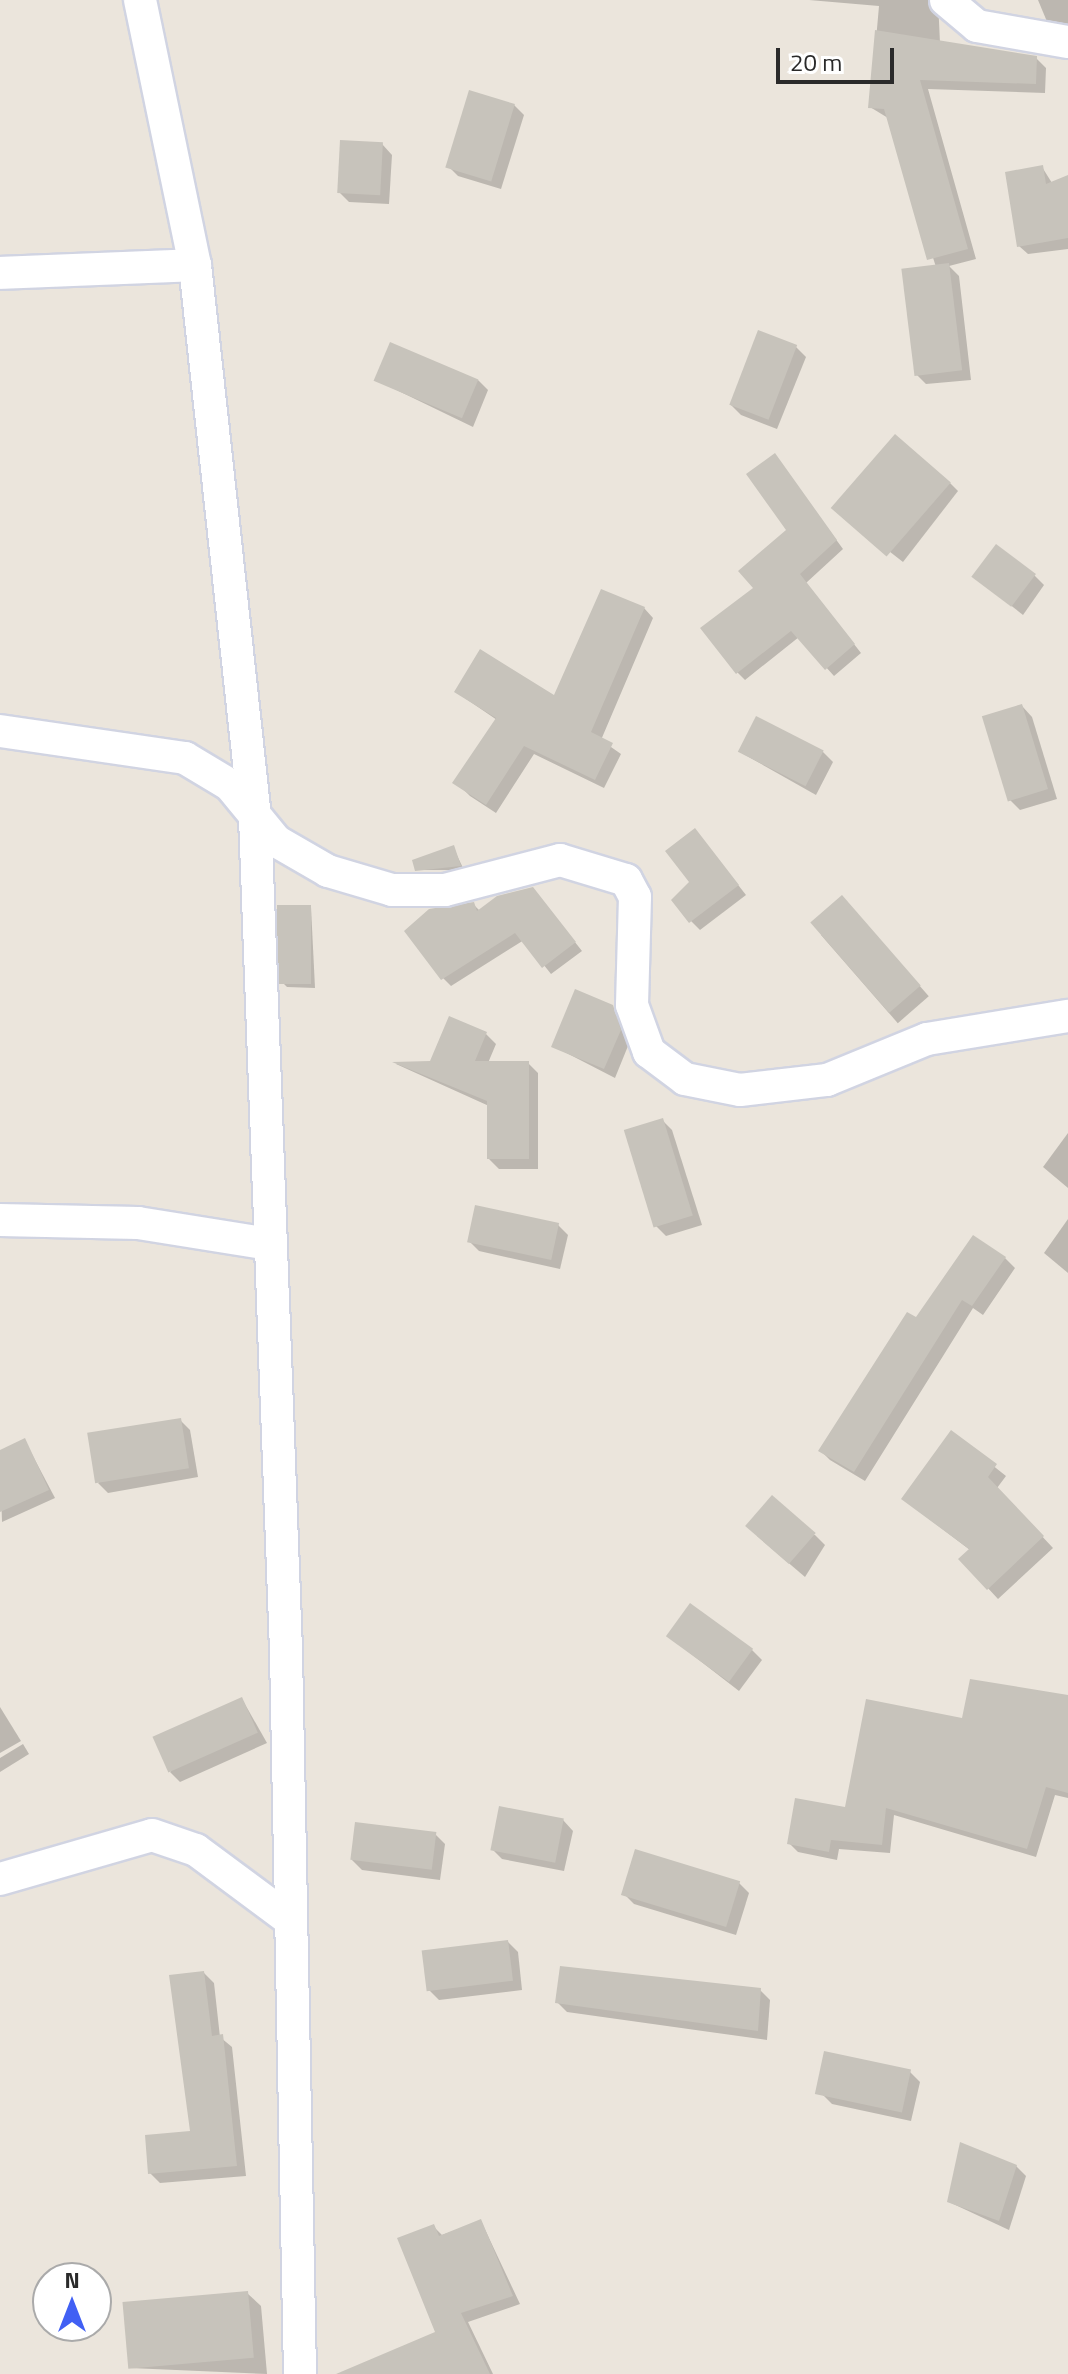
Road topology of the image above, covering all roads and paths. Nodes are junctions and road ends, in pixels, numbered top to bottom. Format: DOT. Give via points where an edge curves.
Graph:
graph roads {
  1 [pos="140,0"];
  2 [pos="946,0"];
  3 [pos="1068,42"];
  4 [pos="195,265"];
  5 [pos="0,273"];
  6 [pos="0,731"];
  7 [pos="255,817"];
  8 [pos="1068,1016"];
  9 [pos="0,1220"];
  10 [pos="269,1244"];
  11 [pos="0,1879"];
  12 [pos="289,1919"];
  13 [pos="300,2374"];
  1 -- 4 [label="street"];
  2 -- 3 [label="street" via="977,26"];
  4 -- 5 [label="street"];
  4 -- 7 [label="street"];
  6 -- 7 [label="street" via="185,758 230,785"];
  7 -- 8 [label="street" via="276,841 328,871 392,890 445,890 560,860 626,880 635,897 632,1005 649,1052 685,1079 740,1090 827,1080 927,1039"];
  7 -- 10 [label="street"];
  9 -- 10 [label="street" via="138,1223"];
  10 -- 12 [label="street"];
  11 -- 12 [label="street" via="152,1835 196,1850"];
  12 -- 13 [label="street"];
}
